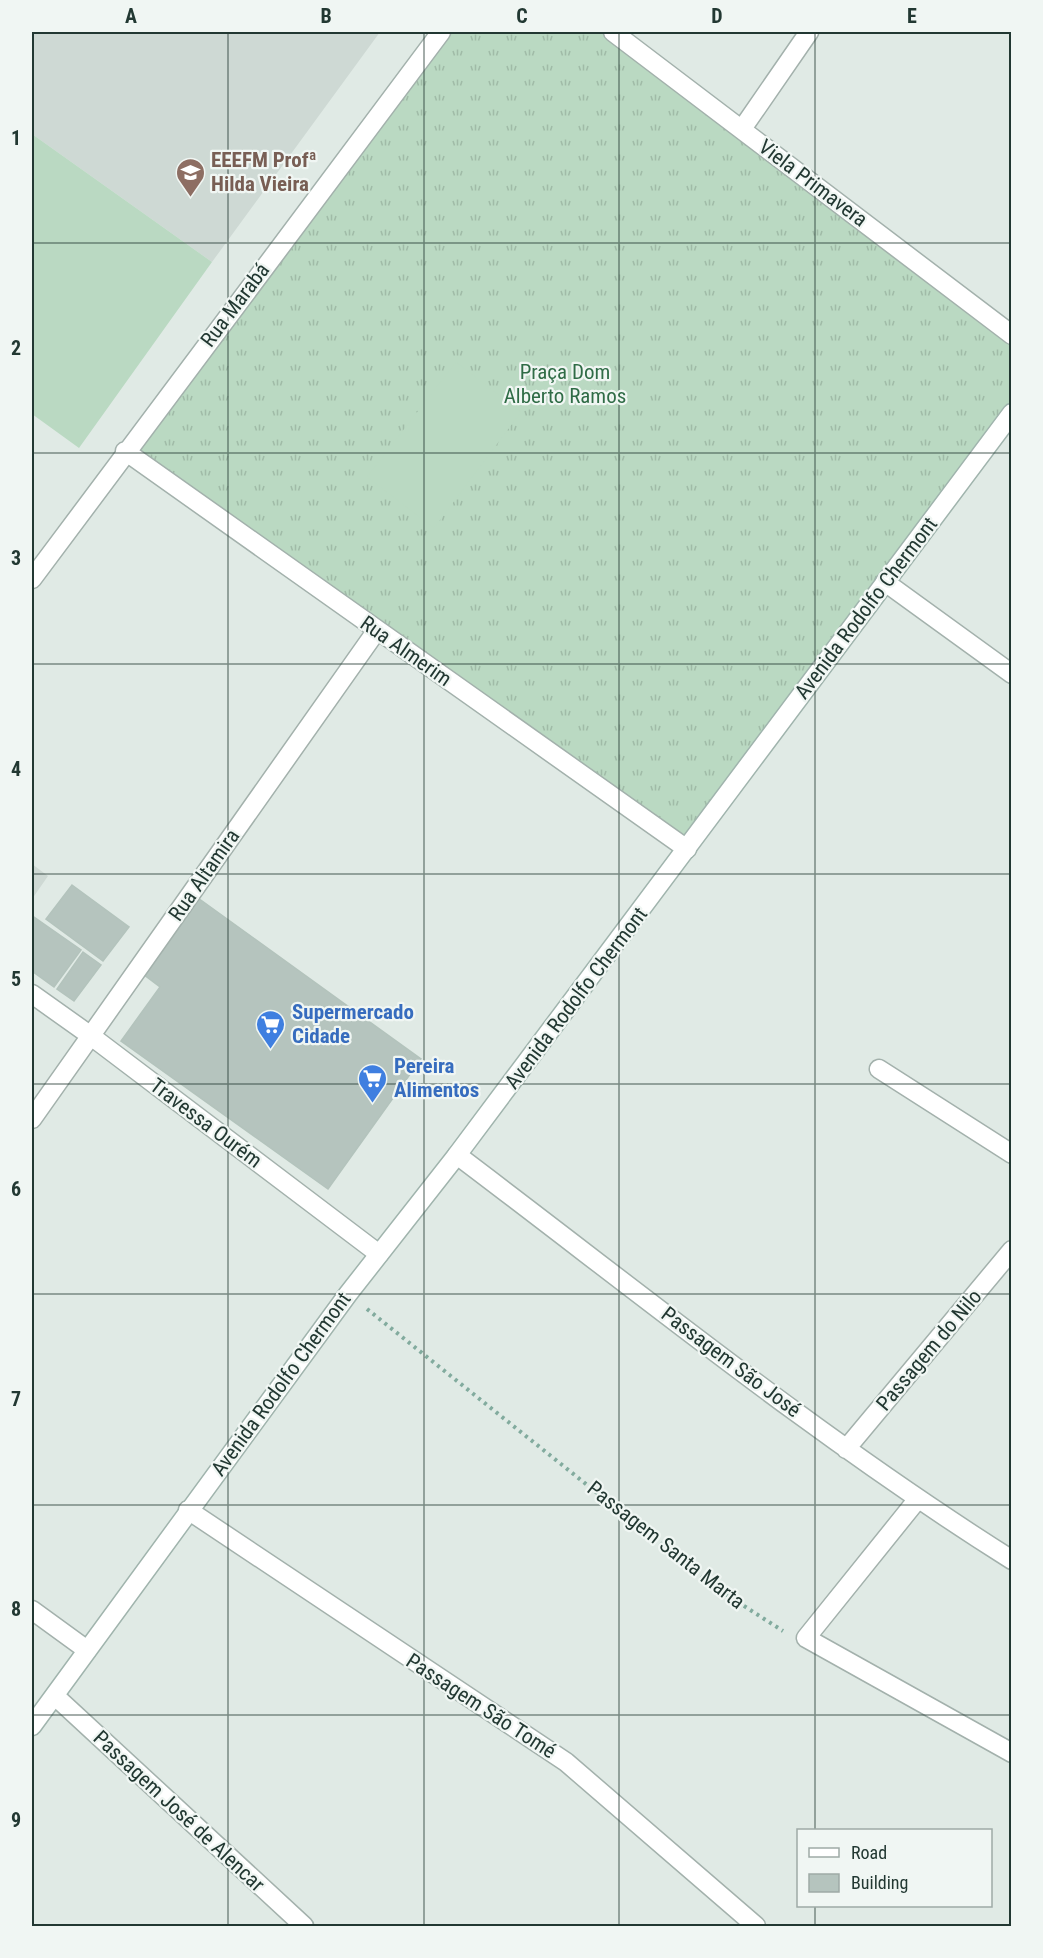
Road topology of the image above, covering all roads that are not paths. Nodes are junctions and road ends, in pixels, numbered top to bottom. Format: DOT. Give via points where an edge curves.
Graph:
graph roads {
  1 [pos="441,32"];
  2 [pos="613,32"];
  3 [pos="809,32"];
  4 [pos="742,129"];
  5 [pos="1011,335"];
  6 [pos="1011,413"];
  7 [pos="125,451"];
  8 [pos="32,579"];
  9 [pos="885,582"];
  10 [pos="376,630"];
  11 [pos="1011,674"];
  12 [pos="687,849"];
  13 [pos="32,994"];
  14 [pos="91,1036"];
  15 [pos="879,1069"];
  16 [pos="32,1119"];
  17 [pos="1011,1154"];
  18 [pos="457,1155"];
  19 [pos="1011,1250"];
  20 [pos="379,1254"];
  21 [pos="846,1449"];
  22 [pos="916,1500"];
  23 [pos="189,1509"];
  24 [pos="1011,1560"];
  25 [pos="32,1610"];
  26 [pos="87,1650"];
  27 [pos="55,1696"];
  28 [pos="32,1726"];
  29 [pos="1011,1753"];
  30 [pos="304,1926"];
  31 [pos="756,1926"];
  1 -- 7 [label="street, Rua Marabá"];
  2 -- 4 [label="street, Viela Primavera"];
  3 -- 4 [label="street"];
  4 -- 5 [label="street, Viela Primavera"];
  6 -- 9 [label="street, Avenida Rodolfo Chermont"];
  7 -- 8 [label="street, Rua Marabá"];
  7 -- 10 [label="street, Rua Almerim"];
  9 -- 11 [label="street"];
  9 -- 12 [label="street, Avenida Rodolfo Chermont"];
  10 -- 12 [label="street, Rua Almerim"];
  10 -- 14 [label="street, Rua Altamira"];
  12 -- 18 [label="street, Avenida Rodolfo Chermont"];
  13 -- 14 [label="street, Travessa Ourém"];
  14 -- 16 [label="street, Rua Altamira"];
  14 -- 20 [label="street, Travessa Ourém"];
  15 -- 17 [label="street"];
  18 -- 20 [label="street, Avenida Rodolfo Chermont"];
  18 -- 21 [label="street, Passagem São José"];
  19 -- 21 [label="street, Passagem do Nilo"];
  20 -- 23 [label="street, Avenida Rodolfo Chermont"];
  21 -- 22 [label="street, Passagem São José"];
  22 -- 24 [label="street, Passagem São José"];
  22 -- 29 [label="street" via="806,1638"];
  23 -- 26 [label="street, Avenida Rodolfo Chermont"];
  23 -- 31 [label="street, Passagem São Tomé" via="566,1762"];
  25 -- 26 [label="street"];
  26 -- 27 [label="street, Avenida Rodolfo Chermont"];
  27 -- 28 [label="street, Avenida Rodolfo Chermont"];
  27 -- 30 [label="street, Passagem José de Alencar"];
}
